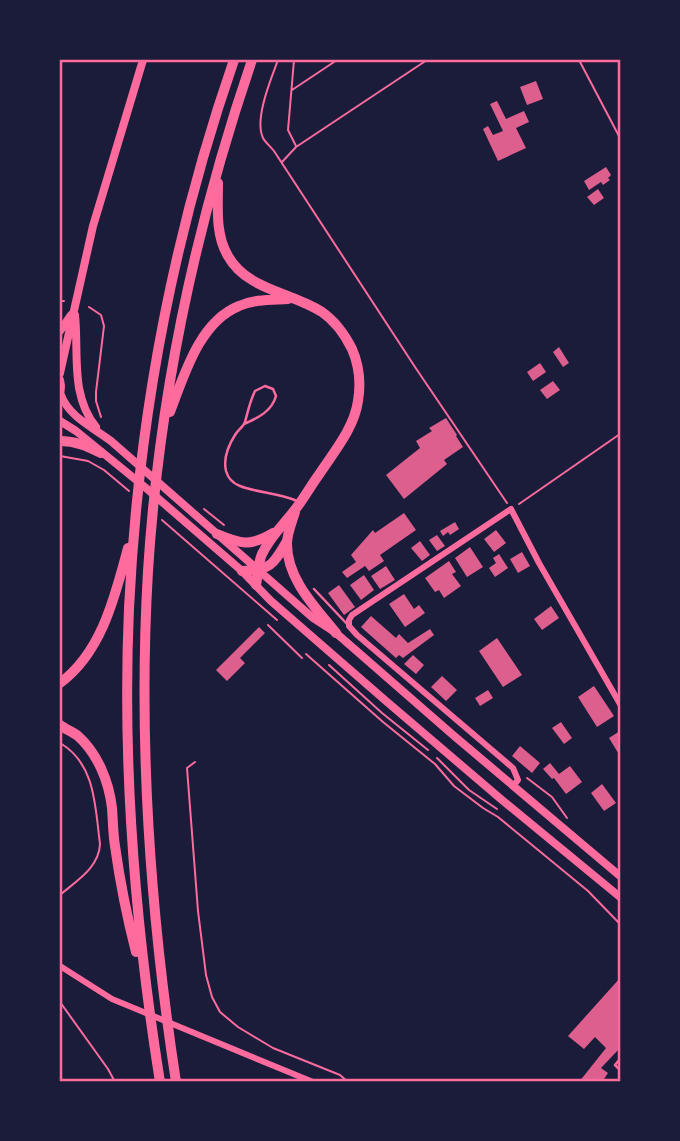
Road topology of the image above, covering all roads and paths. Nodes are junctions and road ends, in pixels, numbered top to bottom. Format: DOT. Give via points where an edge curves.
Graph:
graph roads {
  1 [pos="143,60"];
  2 [pos="233,60"];
  3 [pos="252,60"];
  4 [pos="278,60"];
  5 [pos="294,60"];
  6 [pos="337,60"];
  7 [pos="427,60"];
  8 [pos="579,60"];
  9 [pos="291,90"];
  10 [pos="621,138"];
  11 [pos="296,147"];
  12 [pos="281,163"];
  13 [pos="217,169"];
  14 [pos="294,299"];
  15 [pos="60,301"];
  16 [pos="64,301"];
  17 [pos="89,307"];
  18 [pos="74,309"];
  19 [pos="60,331"];
  20 [pos="60,373"];
  21 [pos="60,380"];
  22 [pos="60,397"];
  23 [pos="102,419"];
  24 [pos="60,421"];
  25 [pos="244,424"];
  26 [pos="163,431"];
  27 [pos="621,434"];
  28 [pos="102,435"];
  29 [pos="60,441"];
  30 [pos="104,455"];
  31 [pos="60,456"];
  32 [pos="104,470"];
  33 [pos="298,506"];
  34 [pos="511,509"];
  35 [pos="135,525"];
  36 [pos="275,532"];
  37 [pos="217,534"];
  38 [pos="286,541"];
  39 [pos="258,570"];
  40 [pos="242,571"];
  41 [pos="256,585"];
  42 [pos="314,589"];
  43 [pos="268,625"];
  44 [pos="349,626"];
  45 [pos="336,633"];
  46 [pos="306,654"];
  47 [pos="302,658"];
  48 [pos="60,683"];
  49 [pos="621,704"];
  50 [pos="60,725"];
  51 [pos="60,743"];
  52 [pos="195,762"];
  53 [pos="513,768"];
  54 [pos="513,786"];
  55 [pos="502,800"];
  56 [pos="567,817"];
  57 [pos="621,876"];
  58 [pos="60,895"];
  59 [pos="621,897"];
  60 [pos="621,924"];
  61 [pos="60,966"];
  62 [pos="146,990"];
  63 [pos="60,1002"];
  64 [pos="621,1059"];
  65 [pos="621,1069"];
  66 [pos="115,1082"];
  67 [pos="160,1082"];
  68 [pos="176,1082"];
  69 [pos="313,1082"];
  70 [pos="348,1082"];
  1 -- 18 [label="main road" via="93,226"];
  2 -- 35 [label="highway" via="170,289 145,429"];
  3 -- 13 [label="highway"];
  4 -- 12 [label="path" via="260,121 263,137"];
  5 -- 9 [label="path"];
  6 -- 9 [label="path"];
  7 -- 11 [label="path"];
  8 -- 10 [label="path"];
  9 -- 11 [label="path" via="288,131"];
  11 -- 12 [label="path"];
  12 -- 34 [label="path"];
  13 -- 14 [label="highway" via="219,231 227,255 255,282"];
  13 -- 26 [label="highway" via="187,294"];
  14 -- 26 [label="highway" via="239,306 208,330 192,355"];
  14 -- 33 [label="highway" via="322,312 339,327 354,355 359,386 347,431"];
  15 -- 16 [label="path"];
  17 -- 23 [label="path" via="101,315 104,326 96,392"];
  18 -- 19 [label="main road"];
  18 -- 20 [label="main road"];
  18 -- 28 [label="main road" via="78,385 89,419"];
  21 -- 22 [label="main road"];
  22 -- 28 [label="main road"];
  24 -- 30 [label="main road"];
  25 -- 25 [label="lane" via="255,391 264,386 273,389 272,405"];
  25 -- 33 [label="lane" via="226,456 230,480 241,487 281,495"];
  26 -- 68 [label="highway" via="148,569 144,695 152,874"];
  27 -- 34 [label="path"];
  28 -- 37 [label="main road"];
  29 -- 30 [label="highway" via="83,444"];
  30 -- 40 [label="main road"];
  31 -- 32 [label="path" via="83,459"];
  33 -- 36 [label="highway"];
  33 -- 38 [label="highway"];
  34 -- 44 [label="street" via="352,615"];
  34 -- 49 [label="street"];
  35 -- 48 [label="highway" via="102,630"];
  35 -- 62 [label="highway" via="128,748"];
  36 -- 37 [label="highway" via="252,543"];
  36 -- 39 [label="highway"];
  37 -- 39 [label="main road"];
  38 -- 39 [label="highway" via="274,563"];
  38 -- 45 [label="highway" via="295,577"];
  39 -- 40 [label="highway"];
  39 -- 41 [label="highway"];
  39 -- 45 [label="main road"];
  40 -- 41 [label="main road"];
  41 -- 55 [label="main road"];
  42 -- 44 [label="lane"];
  43 -- 47 [label="path"];
  44 -- 53 [label="street"];
  45 -- 54 [label="main road"];
  46 -- 60 [label="path" via="435,764 454,786 588,891"];
  50 -- 62 [label="highway" via="77,735 106,780 128,923"];
  51 -- 58 [label="path" via="88,774 100,851 94,865"];
  52 -- 70 [label="path" via="187,768 198,911 212,997 220,1012 238,1027"];
  53 -- 54 [label="street" via="518,779"];
  53 -- 56 [label="path" via="552,797"];
  54 -- 55 [label="main road"];
  54 -- 57 [label="main road"];
  55 -- 59 [label="main road"];
  61 -- 69 [label="street" via="112,999"];
  62 -- 67 [label="highway"];
  63 -- 66 [label="path"];
  64 -- 65 [label="lane" via="615,1066"];
}
